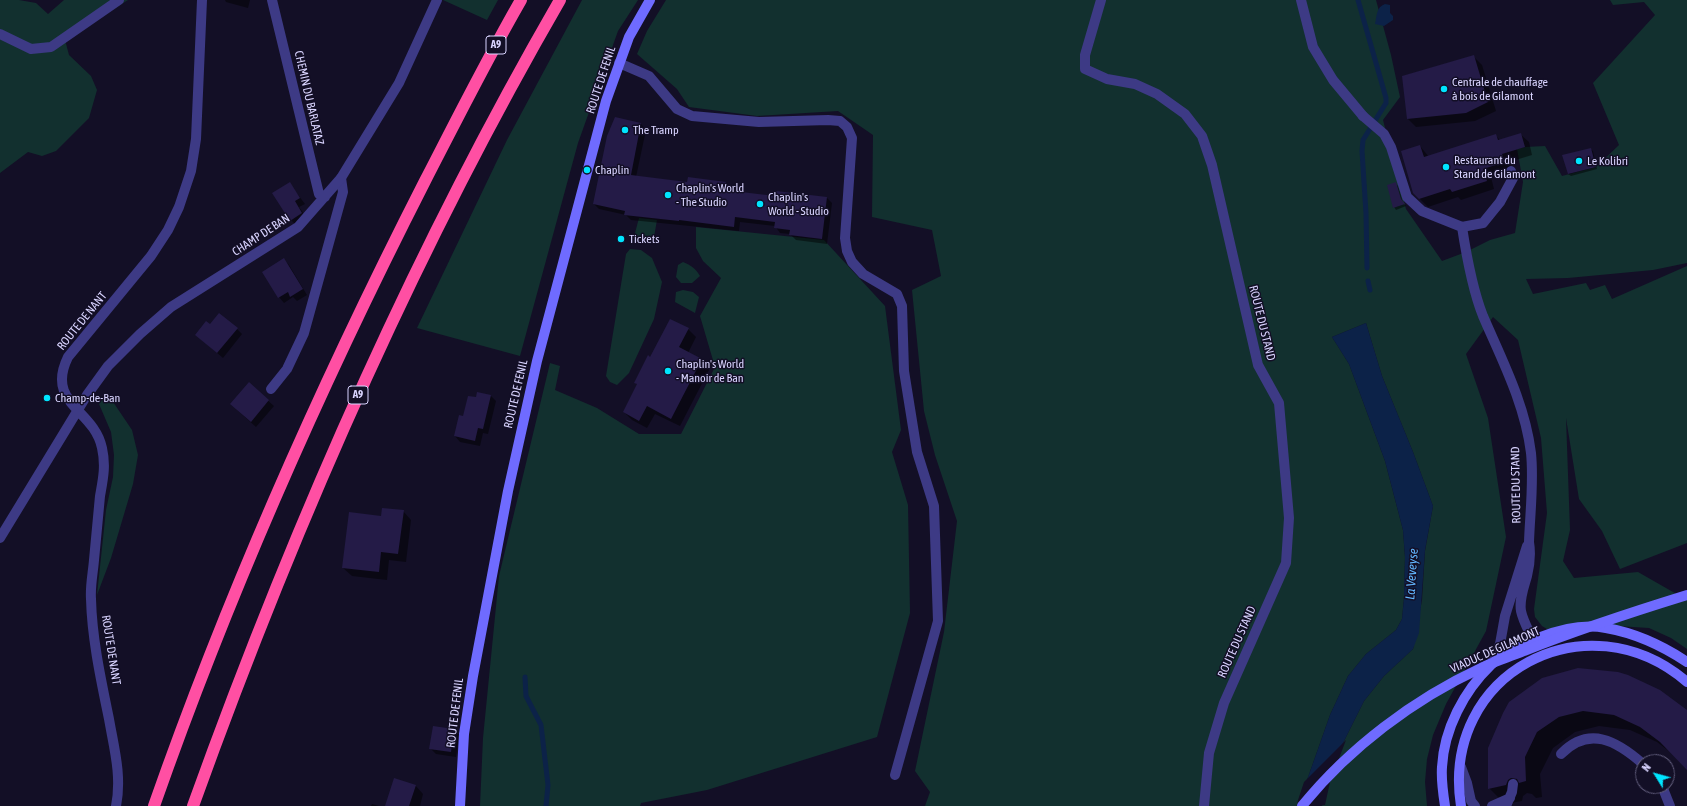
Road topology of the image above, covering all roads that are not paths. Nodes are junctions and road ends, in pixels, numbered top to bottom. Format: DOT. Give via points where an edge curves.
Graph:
graph roads {
  1 [pos="118,0"];
  2 [pos="202,0"];
  3 [pos="272,0"];
  4 [pos="437,0"];
  5 [pos="521,0"];
  6 [pos="560,0"];
  7 [pos="650,0"];
  8 [pos="1101,0"];
  9 [pos="1301,0"];
  10 [pos="0,34"];
  11 [pos="619,63"];
  12 [pos="1511,171"];
  13 [pos="341,178"];
  14 [pos="325,197"];
  15 [pos="1462,227"];
  16 [pos="271,389"];
  17 [pos="78,410"];
  18 [pos="0,538"];
  19 [pos="1529,542"];
  20 [pos="1687,594"];
  21 [pos="1533,640"];
  22 [pos="1687,662"];
  23 [pos="1491,664"];
  24 [pos="1687,682"];
  25 [pos="1561,754"];
  26 [pos="1635,758"];
  27 [pos="1460,764"];
  28 [pos="895,775"];
  29 [pos="1513,784"];
  30 [pos="1665,794"];
  31 [pos="1508,802"];
  32 [pos="116,806"];
  33 [pos="154,806"];
  34 [pos="193,806"];
  35 [pos="460,806"];
  36 [pos="1204,806"];
  37 [pos="1302,806"];
  38 [pos="1445,806"];
  39 [pos="1461,806"];
  40 [pos="1475,806"];
  41 [pos="1492,806"];
  42 [pos="1670,806"];
  1 -- 10 [label="street" via="51,47 31,49"];
  2 -- 17 [label="street, ROUTE DE NANT" via="196,139 191,171 179,207 151,256 68,357 62,370 63,391"];
  3 -- 14 [label="street, CHEMIN DU BARLATAZ" via="319,194"];
  4 -- 13 [label="street, CHAMP DE BAN" via="399,84"];
  5 -- 33 [label="highway, A9" via="415,201 334,367 228,612"];
  6 -- 34 [label="highway, A9" via="447,210 364,382 298,532 227,711"];
  7 -- 11 [label="street, ROUTE DE FENIL" via="629,37"];
  8 -- 36 [label="street, ROUTE DU STAND" via="1084,55 1085,69 1107,79 1135,84 1158,94 1185,114 1202,136 1212,165 1258,365 1279,403 1289,518 1286,564 1224,703 1209,753"];
  9 -- 15 [label="street" via="1314,47 1333,80 1365,117 1384,134 1391,147 1407,197 1422,211"];
  11 -- 28 [label="street" via="649,76 677,109 692,116 759,122 840,121 847,127 852,138 845,238 847,251 852,262 863,274 898,294 902,306 904,371 917,452 934,506 938,621"];
  11 -- 35 [label="street, ROUTE DE FENIL" via="606,101 537,361 508,491 464,734"];
  12 -- 15 [label="street" via="1513,178 1500,202 1483,223"];
  13 -- 14 [label="street, CHAMP DE BAN"];
  13 -- 16 [label="street" via="343,192 304,333 287,369"];
  14 -- 17 [label="street, CHAMP DE BAN" via="298,227 171,307 150,325 108,366"];
  15 -- 19 [label="street, ROUTE DU STAND" via="1482,314 1510,376 1531,453"];
  17 -- 18 [label="street, CHAMP DE BAN"];
  17 -- 32 [label="street, ROUTE DE NANT" via="96,432 102,447 105,470 91,597 92,622 116,753"];
  19 -- 21 [label="street, ROUTE DU STAND" via="1530,563 1521,611"];
  19 -- 23 [label="street, ROUTE DU STAND" via="1505,616 1500,644"];
  20 -- 37 [label="street, VIADUC DE GILAMONT, bridge" via="1578,629 1482,668 1443,688 1371,738 1338,767"];
  21 -- 22 [label="street" via="1571,628 1606,628 1666,648"];
  21 -- 23 [label="street"];
  23 -- 38 [label="street" via="1467,694 1448,735 1442,767"];
  24 -- 27 [label="street" via="1653,660 1611,646 1578,646 1553,651 1524,664 1491,691 1470,723"];
  25 -- 26 [label="street" via="1574,742 1590,738 1621,747"];
  27 -- 39 [label="street" via="1458,789"];
  27 -- 40 [label="street" via="1471,801"];
  29 -- 31 [label="street"];
  30 -- 42 [label="street"];
  31 -- 41 [label="street"];
}
